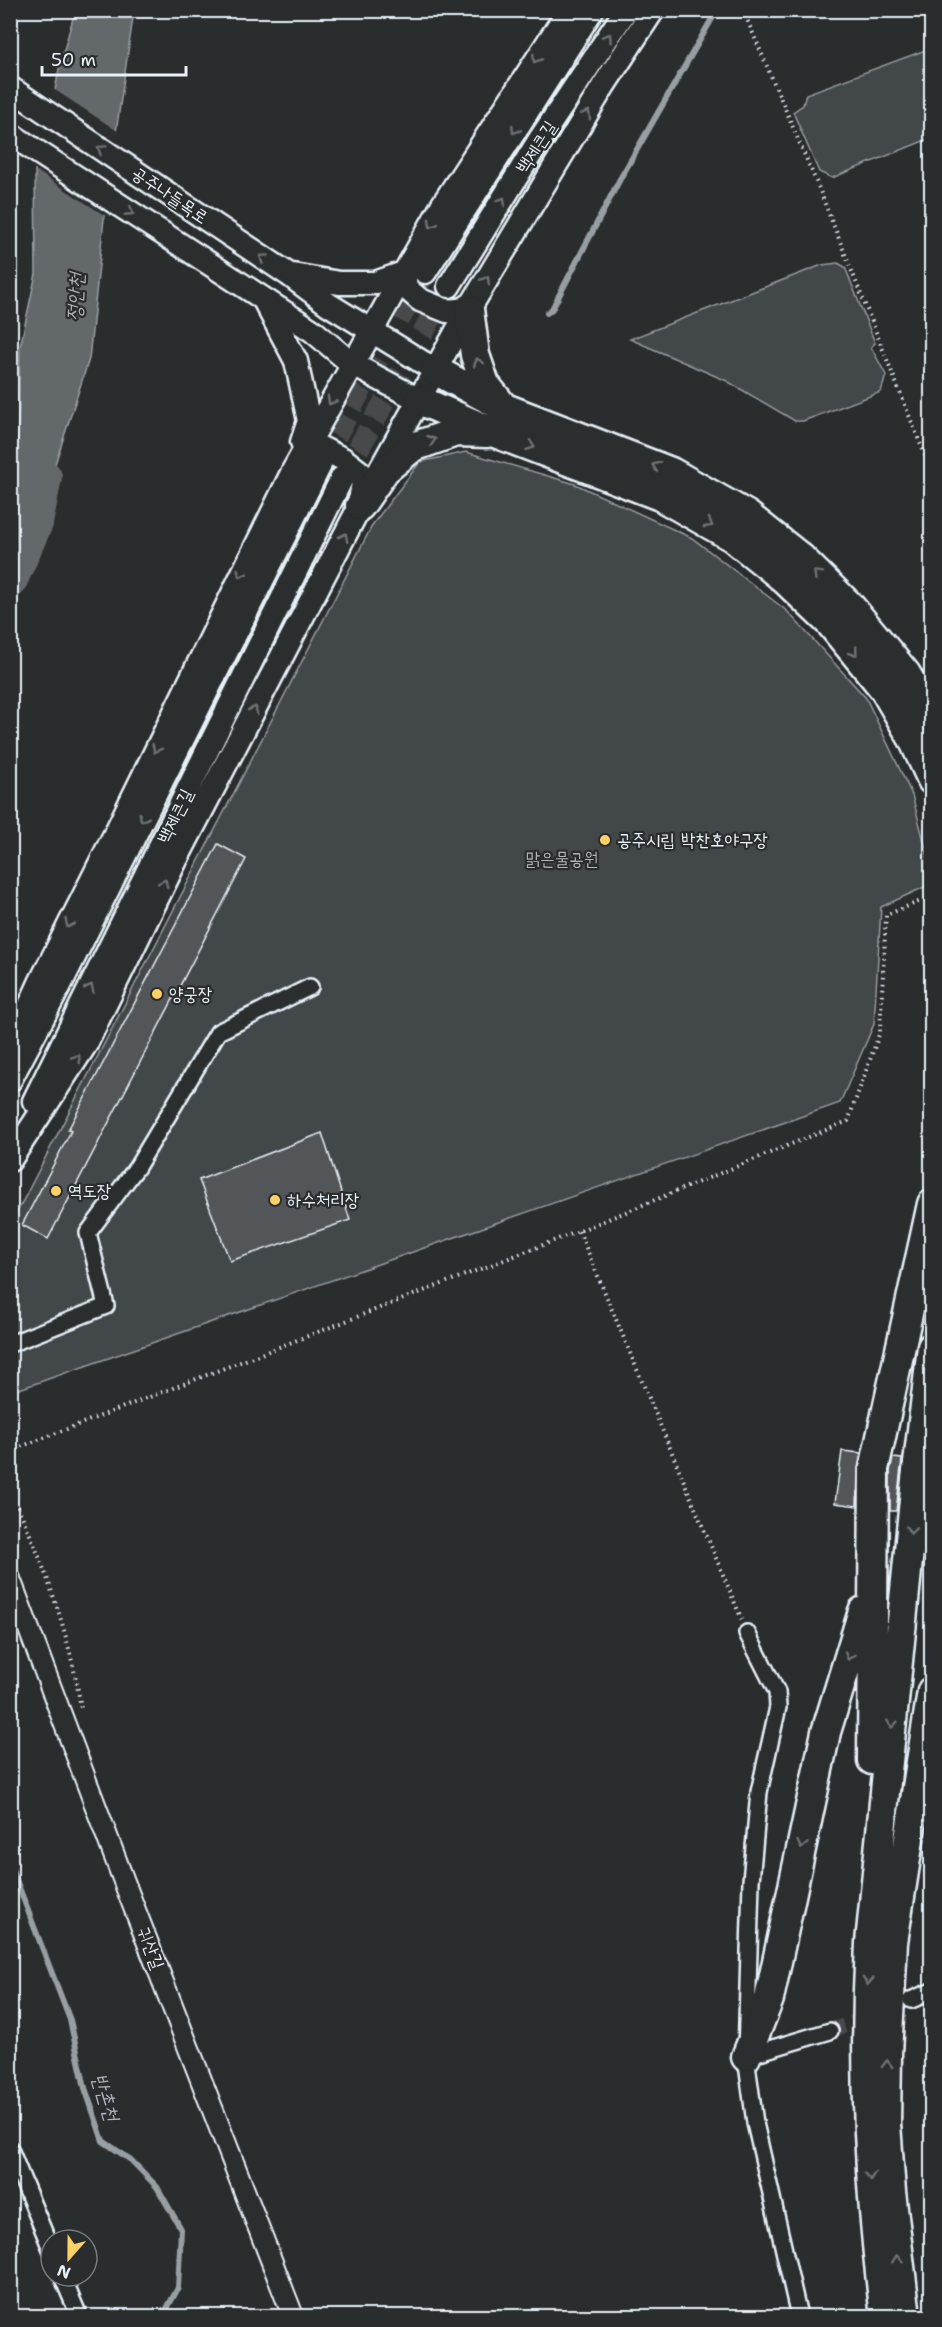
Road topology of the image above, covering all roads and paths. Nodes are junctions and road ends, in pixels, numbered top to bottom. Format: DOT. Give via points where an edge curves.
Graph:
graph roads {
  1 [pos="569,10"];
  2 [pos="592,10"];
  3 [pos="626,10"];
  4 [pos="653,10"];
  5 [pos="743,10"];
  6 [pos="10,88"];
  7 [pos="10,134"];
  8 [pos="414,272"];
  9 [pos="288,274"];
  10 [pos="449,286"];
  11 [pos="264,301"];
  12 [pos="469,309"];
  13 [pos="370,330"];
  14 [pos="352,364"];
  15 [pos="435,370"];
  16 [pos="419,400"];
  17 [pos="500,421"];
  18 [pos="320,465"];
  19 [pos="292,471"];
  20 [pos="932,473"];
  21 [pos="342,478"];
  22 [pos="360,506"];
  23 [pos="932,717"];
  24 [pos="932,780"];
  25 [pos="931,897"];
  26 [pos="309,987"];
  27 [pos="10,1049"];
  28 [pos="10,1080"];
  29 [pos="10,1155"];
  30 [pos="10,1160"];
  31 [pos="932,1204"];
  32 [pos="579,1231"];
  33 [pos="10,1344"];
  34 [pos="932,1347"];
  35 [pos="10,1451"];
  36 [pos="10,1490"];
  37 [pos="10,1579"];
  38 [pos="873,1580"];
  39 [pos="747,1633"];
  40 [pos="932,1691"];
  41 [pos="81,1720"];
  42 [pos="932,1801"];
  43 [pos="882,1942"];
  44 [pos="932,1991"];
  45 [pos="911,2000"];
  46 [pos="830,2031"];
  47 [pos="746,2057"];
  48 [pos="10,2149"];
  49 [pos="42,2228"];
  50 [pos="67,2288"];
  51 [pos="79,2316"];
  52 [pos="293,2316"];
  53 [pos="799,2316"];
  54 [pos="885,2316"];
  55 [pos="906,2316"];
  1 -- 8 [label="main road, one-way" via="443,204"];
  2 -- 8 [label="main road, 백제큰길, one-way"];
  10 -- 3 [label="main road, 백제큰길, one-way"];
  12 -- 4 [label="main road, one-way"];
  5 -- 20 [label="path"];
  9 -- 6 [label="main road, 공주나들목로, one-way"];
  7 -- 11 [label="main road, 공주나들목로, one-way"];
  8 -- 9 [label="main road" via="375,283 339,284"];
  8 -- 12 [label="main road" via="406,288 420,300 447,311"];
  8 -- 13 [label="main road"];
  9 -- 13 [label="main road, 공주나들목로"];
  11 -- 14 [label="main road, 공주나들목로" via="313,331"];
  11 -- 19 [label="main road" via="296,361 309,421"];
  12 -- 15 [label="main road"];
  17 -- 12 [label="highway, one-way" via="475,355"];
  13 -- 14 [label="main road"];
  13 -- 15 [label="main road, 공주나들목로"];
  14 -- 16 [label="main road, 공주나들목로"];
  14 -- 19 [label="main road, one-way"];
  15 -- 16 [label="main road"];
  15 -- 17 [label="highway"];
  16 -- 17 [label="highway"];
  16 -- 22 [label="main road"];
  22 -- 17 [label="highway, one-way" via="385,470 413,447"];
  23 -- 17 [label="highway, one-way" via="906,674 850,606 801,558 747,515 671,472"];
  17 -- 24 [label="highway, one-way" via="660,496 732,537 783,578 823,616 884,689"];
  18 -- 28 [label="main road, 백제큰길, one-way"];
  19 -- 22 [label="main road" via="310,450 319,447 333,453 361,473"];
  19 -- 27 [label="main road, one-way"];
  29 -- 21 [label="main road, 백제큰길, one-way"];
  30 -- 22 [label="main road, one-way" via="86,1044 174,864"];
  25 -- 32 [label="path" via="886,915 880,1032 848,1121"];
  26 -- 33 [label="street" via="218,1032 137,1167 88,1233 106,1306"];
  31 -- 38 [label="highway" via="874,1469"];
  32 -- 35 [label="path"];
  32 -- 39 [label="path"];
  34 -- 43 [label="highway, one-way" via="916,1480"];
  36 -- 41 [label="path" via="29,1530 70,1647"];
  37 -- 52 [label="street, 귀산길"];
  38 -- 43 [label="highway"];
  38 -- 47 [label="highway, one-way" via="826,1732 769,1999"];
  39 -- 47 [label="street" via="777,1692 778,1707 759,1792 751,1881"];
  40 -- 43 [label="highway"];
  42 -- 43 [label="highway"];
  43 -- 54 [label="highway, one-way" via="867,2020 867,2111 869,2169"];
  55 -- 43 [label="highway, one-way" via="886,2124"];
  44 -- 45 [label="street"];
  46 -- 47 [label="street"];
  47 -- 53 [label="street" via="755,2123"];
  48 -- 49 [label="street"];
  50 -- 51 [label="street"];
}
